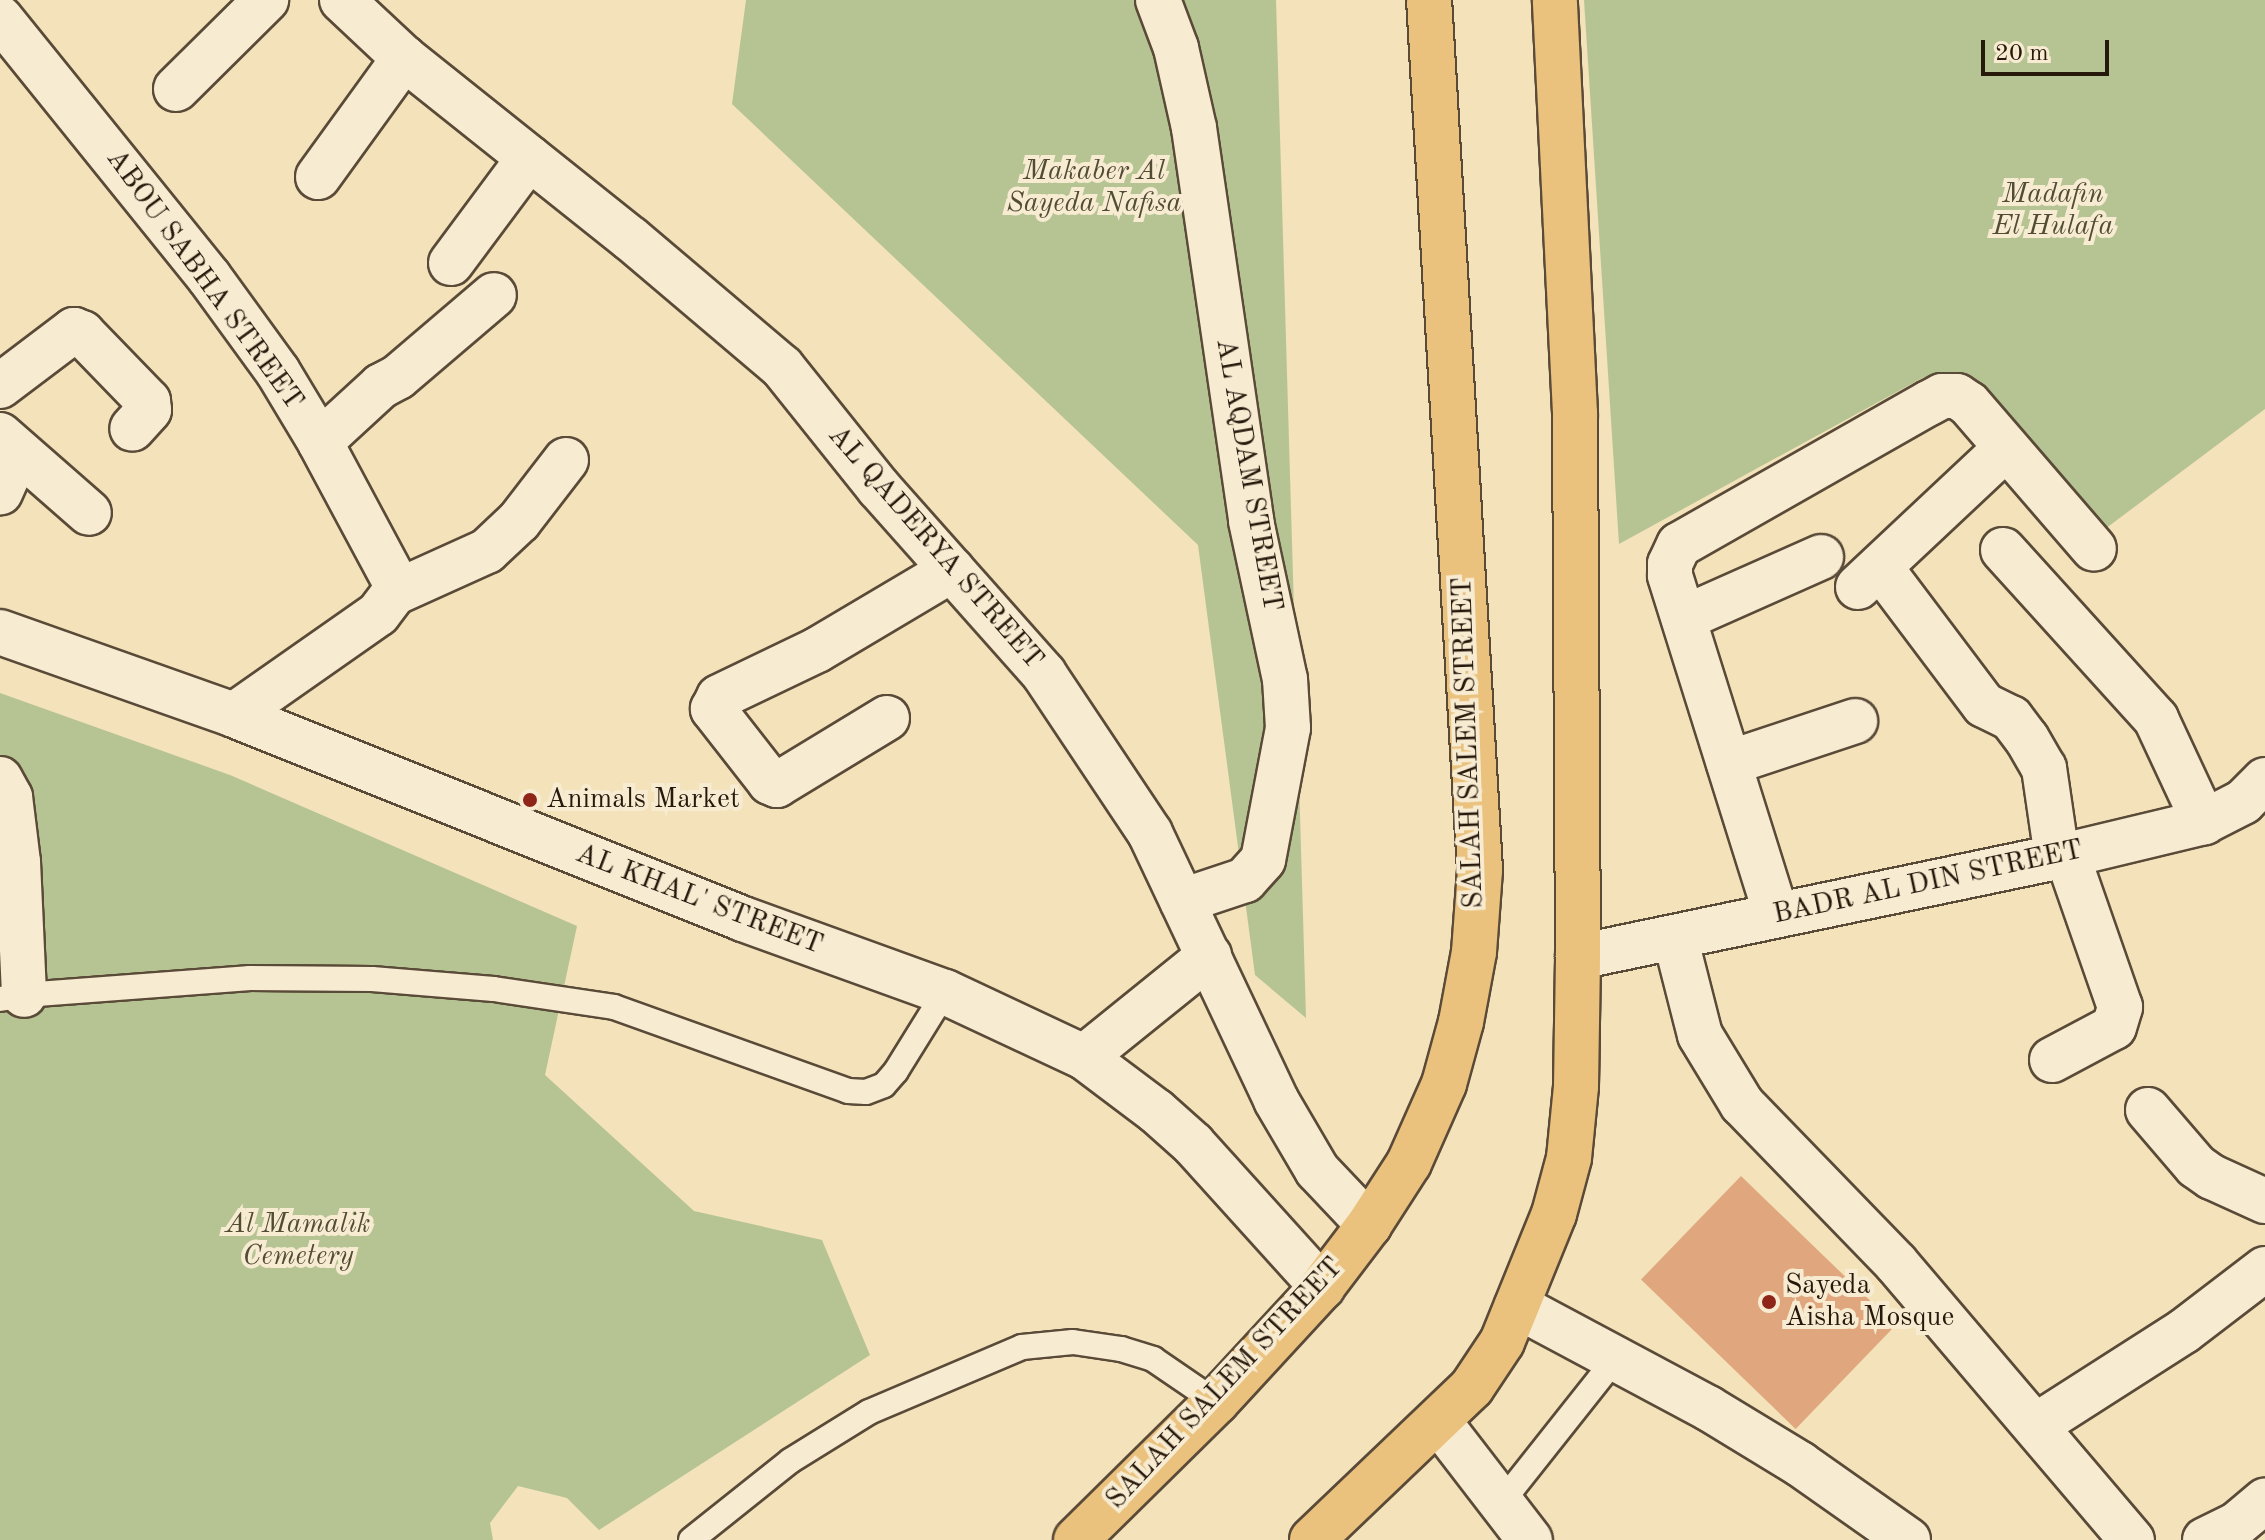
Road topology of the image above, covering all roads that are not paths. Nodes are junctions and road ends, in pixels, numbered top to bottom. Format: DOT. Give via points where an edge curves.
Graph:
graph roads {
  1 [pos="266,0"];
  2 [pos="342,0"];
  3 [pos="1158,0"];
  4 [pos="1429,0"];
  5 [pos="1555,0"];
  6 [pos="0,18"];
  7 [pos="404,58"];
  8 [pos="176,89"];
  9 [pos="529,158"];
  10 [pos="318,177"];
  11 [pos="451,263"];
  12 [pos="494,295"];
  13 [pos="0,386"];
  14 [pos="132,429"];
  15 [pos="0,435"];
  16 [pos="320,442"];
  17 [pos="2005,449"];
  18 [pos="0,453"];
  19 [pos="566,460"];
  20 [pos="0,493"];
  21 [pos="89,513"];
  22 [pos="2094,549"];
  23 [pos="2003,550"];
  24 [pos="1821,557"];
  25 [pos="952,570"];
  26 [pos="394,593"];
  27 [pos="1684,618"];
  28 [pos="0,632"];
  29 [pos="234,715"];
  30 [pos="887,718"];
  31 [pos="1855,721"];
  32 [pos="1729,763"];
  33 [pos="0,779"];
  34 [pos="2260,798"];
  35 [pos="2204,822"];
  36 [pos="2062,856"];
  37 [pos="9,862"];
  38 [pos="1182,901"];
  39 [pos="1776,914"];
  40 [pos="1675,937"];
  41 [pos="1209,956"];
  42 [pos="1578,957"];
  43 [pos="945,992"];
  44 [pos="12,997"];
  45 [pos="1084,1057"];
  46 [pos="2052,1060"];
  47 [pos="2148,1110"];
  48 [pos="2265,1201"];
  49 [pos="1369,1225"];
  50 [pos="2261,1276"];
  51 [pos="1322,1287"];
  52 [pos="1517,1306"];
  53 [pos="1615,1359"];
  54 [pos="1216,1402"];
  55 [pos="1439,1422"];
  56 [pos="2037,1425"];
  57 [pos="2265,1501"];
  58 [pos="1501,1503"];
  59 [pos="691,1540"];
  60 [pos="1076,1540"];
  61 [pos="1312,1540"];
  62 [pos="1530,1540"];
  63 [pos="1908,1540"];
  64 [pos="2132,1540"];
  65 [pos="2205,1540"];
  1 -- 8 [label="street"];
  2 -- 7 [label="street, AL QADERYA STREET"];
  3 -- 38 [label="street, AL AQDAM STREET" via="1176,48 1194,128 1251,521 1285,679 1288,728 1263,860 1245,880"];
  4 -- 49 [label="main road, SALAH SALEM STREET" via="1480,870 1474,952 1444,1084 1409,1163"];
  5 -- 42 [label="main road" via="1575,413"];
  6 -- 16 [label="street, ABOU SABHA STREET" via="209,277 278,372"];
  7 -- 9 [label="street, AL QADERYA STREET"];
  7 -- 10 [label="street"];
  9 -- 11 [label="street"];
  9 -- 25 [label="street, AL QADERYA STREET" via="782,367"];
  12 -- 16 [label="street" via="403,373 386,381"];
  13 -- 14 [label="street" via="74,330 148,401 149,410"];
  15 -- 21 [label="street"];
  16 -- 26 [label="street, ABOU SABHA STREET" via="394,580"];
  17 -- 22 [label="street"];
  17 -- 27 [label="street" via="1969,404 1957,396 1942,396 1679,545 1670,575"];
  17 -- 36 [label="street" via="1869,577 1984,705 2011,718 2027,739 2044,768"];
  18 -- 20 [label="street" via="7,477"];
  19 -- 26 [label="street" via="519,521 487,551"];
  23 -- 35 [label="street" via="2156,719"];
  24 -- 27 [label="street"];
  25 -- 30 [label="street" via="793,663 719,697 713,709 777,785"];
  25 -- 38 [label="street, AL QADERYA STREET" via="1044,674 1093,742 1150,833"];
  26 -- 29 [label="street" via="378,614"];
  27 -- 32 [label="street"];
  28 -- 29 [label="street, AL KHAL' STREET"];
  29 -- 43 [label="street, AL KHAL' STREET" via="743,919"];
  31 -- 32 [label="street"];
  32 -- 39 [label="street"];
  33 -- 37 [label="street" via="10,797"];
  34 -- 35 [label="street, BADR AL DIN STREET"];
  35 -- 36 [label="street, BADR AL DIN STREET"];
  36 -- 39 [label="street, BADR AL DIN STREET"];
  36 -- 46 [label="street" via="2120,1007 2114,1027"];
  37 -- 44 [label="street"];
  38 -- 41 [label="street, AL QADERYA STREET"];
  39 -- 40 [label="street, BADR AL DIN STREET"];
  40 -- 42 [label="street, BADR AL DIN STREET"];
  40 -- 56 [label="street" via="1700,1035 1742,1104 1896,1263"];
  41 -- 45 [label="street"];
  41 -- 49 [label="street, AL QADERYA STREET" via="1276,1100 1310,1158"];
  42 -- 52 [label="main road" via="1569,1158 1554,1214"];
  43 -- 44 [label="lane" via="896,1071 884,1085 866,1092 848,1091 614,1007 494,989 372,979 250,978"];
  43 -- 45 [label="street, AL KHAL' STREET"];
  45 -- 51 [label="street, AL KHAL' STREET" via="1193,1144"];
  47 -- 48 [label="street" via="2196,1166"];
  49 -- 51 [label="main road, SALAH SALEM STREET"];
  50 -- 56 [label="street"];
  51 -- 54 [label="main road, SALAH SALEM STREET"];
  52 -- 53 [label="street"];
  52 -- 55 [label="main road" via="1502,1342 1472,1387"];
  53 -- 58 [label="lane"];
  53 -- 63 [label="street" via="1800,1464"];
  54 -- 59 [label="lane" via="1153,1359 1121,1349 1073,1342 1022,1347 869,1412 790,1461"];
  54 -- 60 [label="main road, SALAH SALEM STREET"];
  55 -- 58 [label="street"];
  55 -- 61 [label="main road"];
  56 -- 64 [label="street"];
  57 -- 65 [label="street" via="2236,1525"];
  58 -- 62 [label="street"];
}
